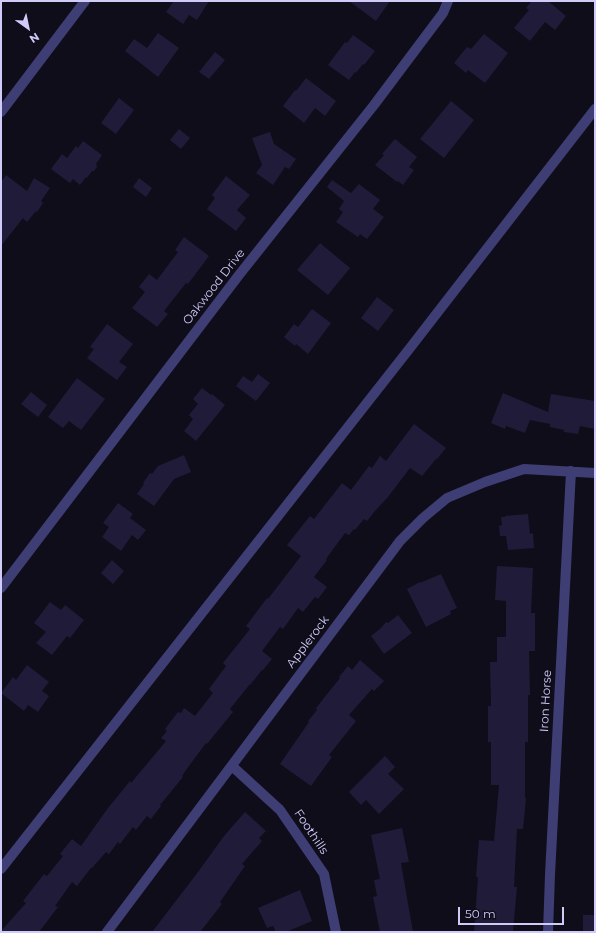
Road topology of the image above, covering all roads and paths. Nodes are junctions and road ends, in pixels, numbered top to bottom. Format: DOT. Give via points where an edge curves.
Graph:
graph roads {
  1 [pos="85,1"];
  2 [pos="448,1"];
  3 [pos="595,109"];
  4 [pos="1,112"];
  5 [pos="571,471"];
  6 [pos="595,473"];
  7 [pos="1,588"];
  8 [pos="232,766"];
  9 [pos="1,869"];
  10 [pos="107,932"];
  11 [pos="336,932"];
  12 [pos="548,932"];
  1 -- 4 [label="street"];
  2 -- 7 [label="street, Oakwood Drive" via="443,14 374,105 239,276"];
  3 -- 9 [label="street"];
  5 -- 6 [label="street, Applerock"];
  5 -- 8 [label="street, Applerock" via="524,469 447,498 423,518 400,541"];
  5 -- 12 [label="street, Iron Horse"];
  8 -- 10 [label="street, Applerock"];
  8 -- 11 [label="street, Foothills" via="280,810 324,874"];
}
